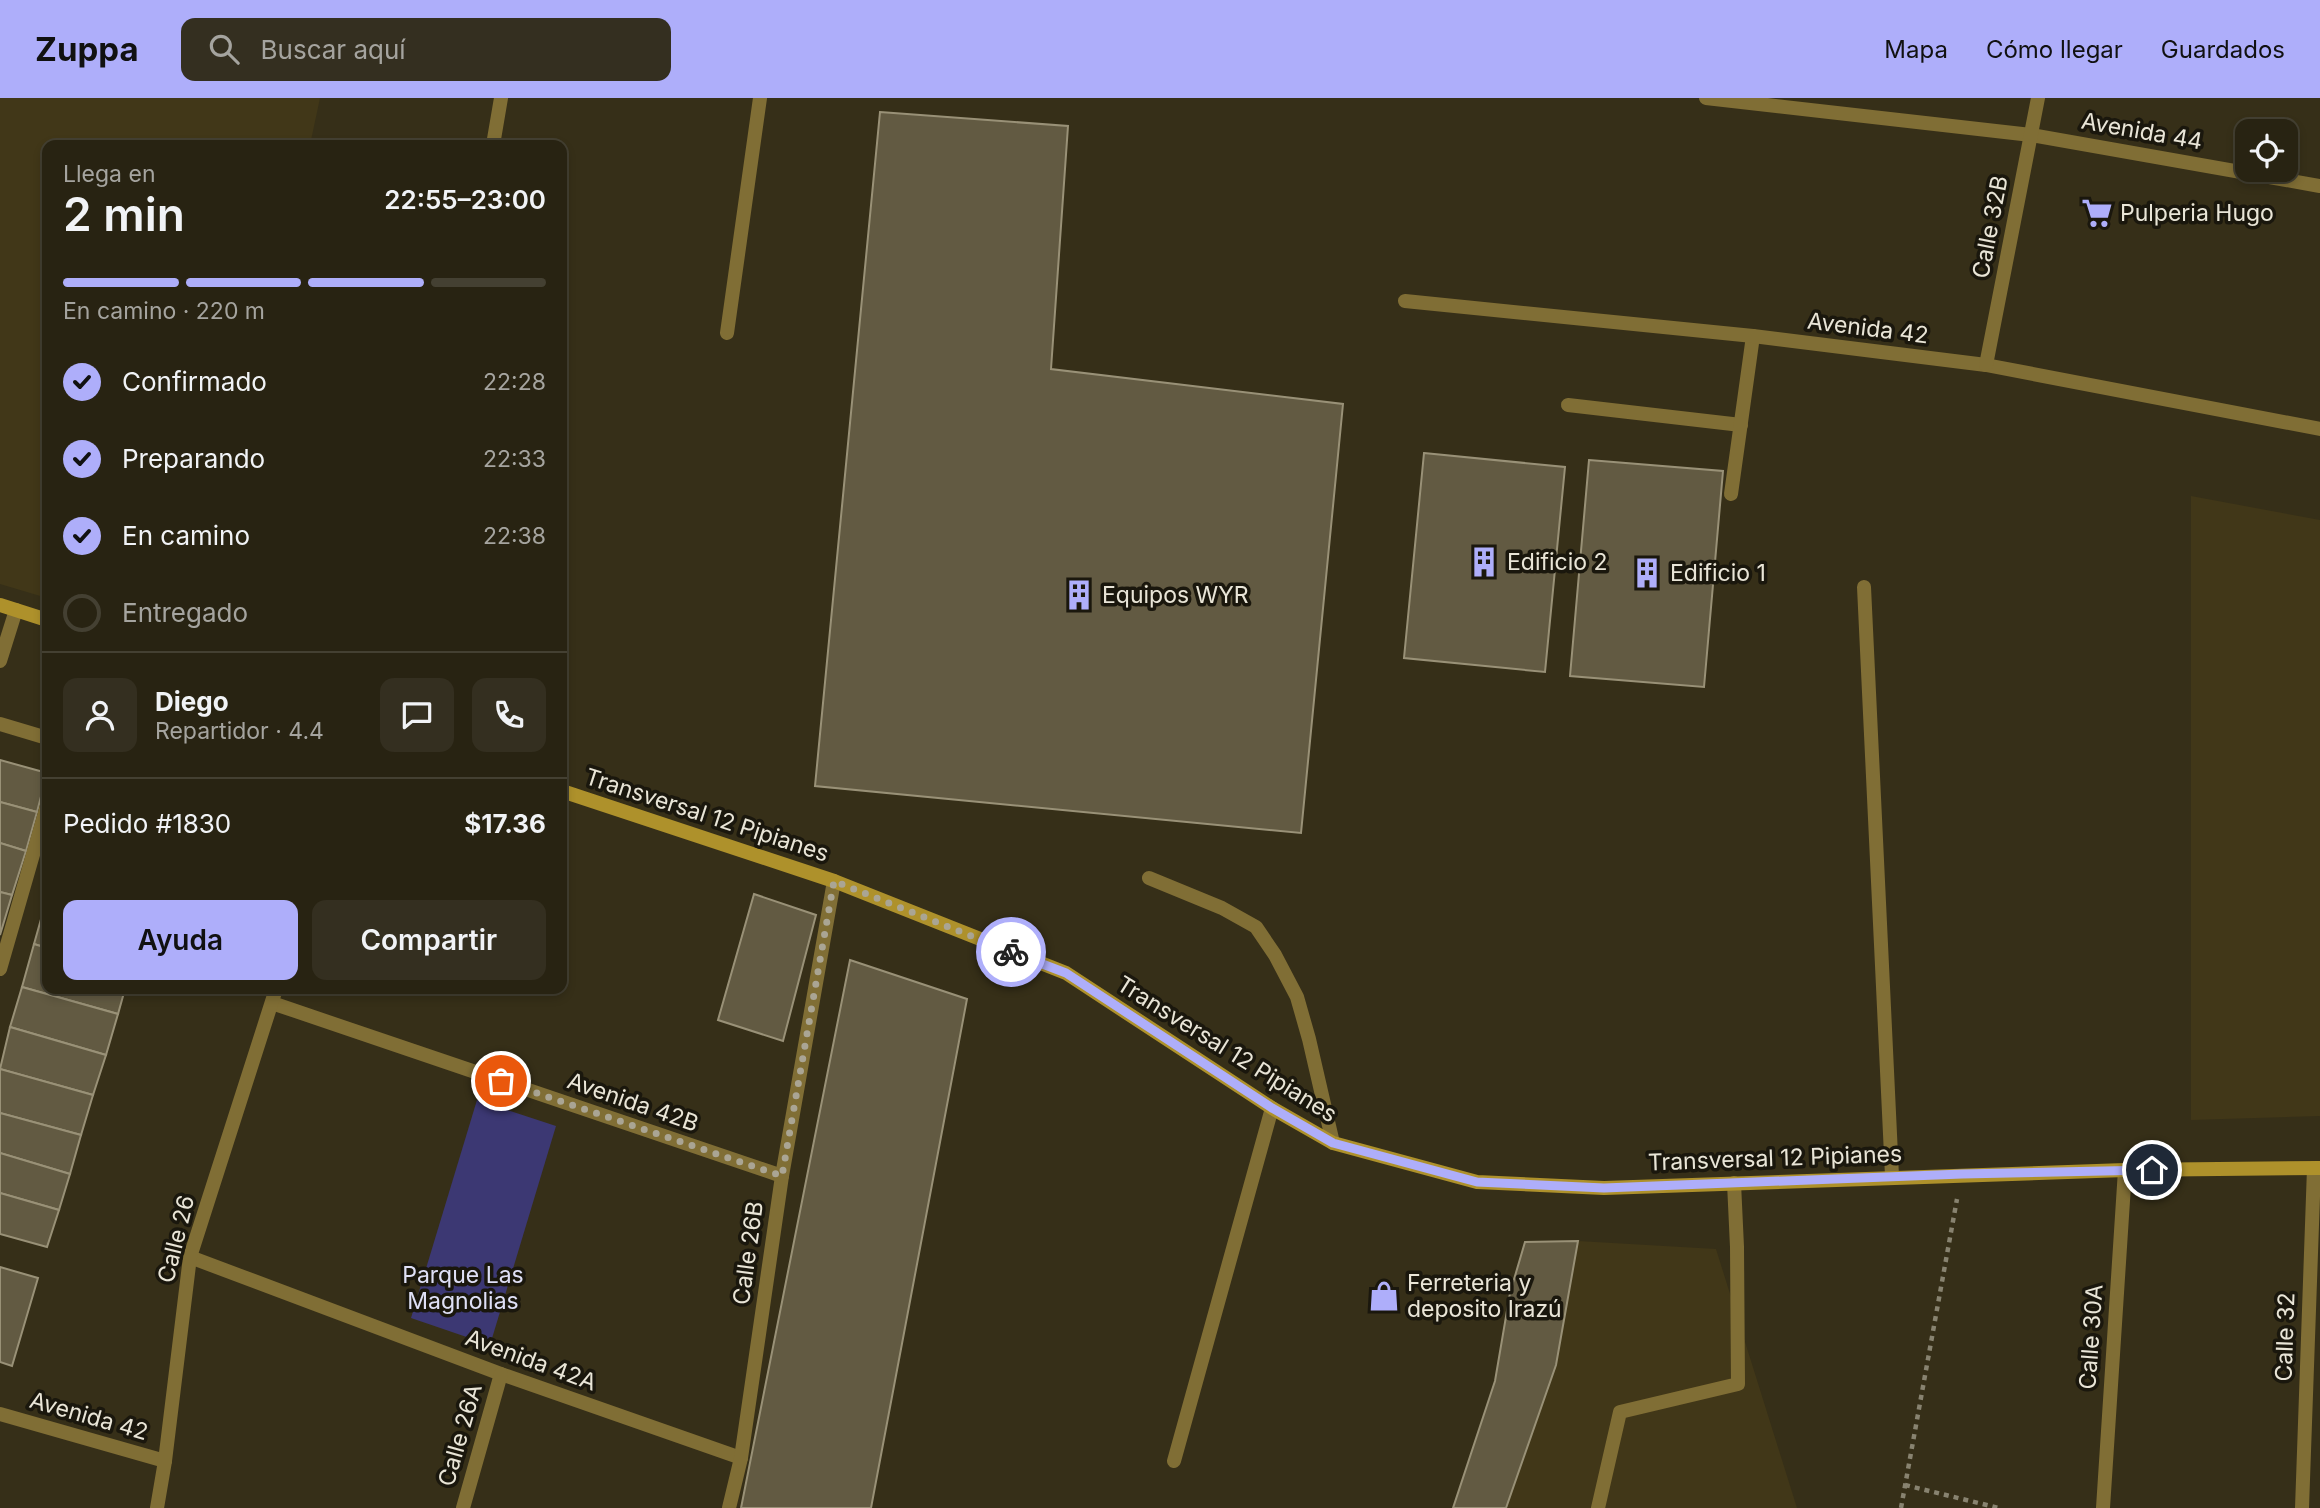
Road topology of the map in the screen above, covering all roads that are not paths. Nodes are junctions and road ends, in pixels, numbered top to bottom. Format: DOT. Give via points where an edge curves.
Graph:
graph roads {
  1 [pos="501,98"];
  2 [pos="760,98"];
  3 [pos="1706,98"];
  4 [pos="2038,98"];
  5 [pos="2031,135"];
  6 [pos="494,140"];
  7 [pos="2320,186"];
  8 [pos="1405,301"];
  9 [pos="727,333"];
  10 [pos="1753,336"];
  11 [pos="1986,365"];
  12 [pos="1568,405"];
  13 [pos="1741,425"];
  14 [pos="2320,429"];
  15 [pos="1731,494"];
  16 [pos="1864,587"];
  17 [pos="0,605"];
  18 [pos="16,610"];
  19 [pos="42,618"];
  20 [pos="0,661"];
  21 [pos="0,724"];
  22 [pos="42,736"];
  23 [pos="567,792"];
  24 [pos="42,823"];
  25 [pos="1149,878"];
  26 [pos="834,881"];
  27 [pos="0,969"];
  28 [pos="274,996"];
  29 [pos="1272,1108"];
  30 [pos="1333,1143"];
  31 [pos="2317,1168"];
  32 [pos="2125,1170"];
  33 [pos="782,1176"];
  34 [pos="1892,1177"];
  35 [pos="1734,1183"];
  36 [pos="190,1257"];
  37 [pos="501,1374"];
  38 [pos="0,1415"];
  39 [pos="741,1458"];
  40 [pos="165,1461"];
  41 [pos="1174,1461"];
  42 [pos="157,1508"];
  43 [pos="463,1508"];
  44 [pos="729,1508"];
  45 [pos="1598,1508"];
  46 [pos="2103,1508"];
  47 [pos="2302,1508"];
  1 -- 6 [label="street"];
  2 -- 9 [label="street"];
  3 -- 5 [label="street, Avenida 44"];
  4 -- 5 [label="street, Calle 32B"];
  5 -- 7 [label="street, Avenida 44"];
  5 -- 11 [label="street, Calle 32B"];
  8 -- 10 [label="street, Avenida 42"];
  10 -- 11 [label="street, Avenida 42"];
  10 -- 13 [label="street"];
  11 -- 14 [label="street, Avenida 42"];
  12 -- 13 [label="street"];
  13 -- 15 [label="street"];
  16 -- 34 [label="street"];
  17 -- 18 [label="street"];
  18 -- 19 [label="street"];
  18 -- 20 [label="street"];
  21 -- 22 [label="street"];
  23 -- 26 [label="street, Transversal 12 Pipianes"];
  24 -- 27 [label="street"];
  25 -- 30 [label="street" via="1256,927 1297,998"];
  26 -- 29 [label="street, Transversal 12 Pipianes" via="1066,973"];
  26 -- 33 [label="street, Calle 26B"];
  28 -- 33 [label="street, Avenida 42B"];
  28 -- 36 [label="street, Calle 26"];
  29 -- 30 [label="street, Transversal 12 Pipianes"];
  29 -- 41 [label="street"];
  30 -- 35 [label="street, Transversal 12 Pipianes" via="1477,1182 1604,1188"];
  31 -- 32 [label="street, Transversal 12 Pipianes"];
  31 -- 47 [label="street, Calle 32"];
  32 -- 34 [label="street, Transversal 12 Pipianes"];
  32 -- 46 [label="street, Calle 30A"];
  33 -- 39 [label="street, Calle 26B"];
  34 -- 35 [label="street, Transversal 12 Pipianes"];
  35 -- 45 [label="street" via="1738,1384 1620,1412"];
  36 -- 37 [label="street, Avenida 42A"];
  36 -- 40 [label="street, Calle 26"];
  37 -- 39 [label="street, Avenida 42A"];
  37 -- 43 [label="street, Calle 26A"];
  38 -- 40 [label="street, Avenida 42"];
  39 -- 44 [label="street, Calle 26B"];
  40 -- 42 [label="street, Calle 26"];
}
